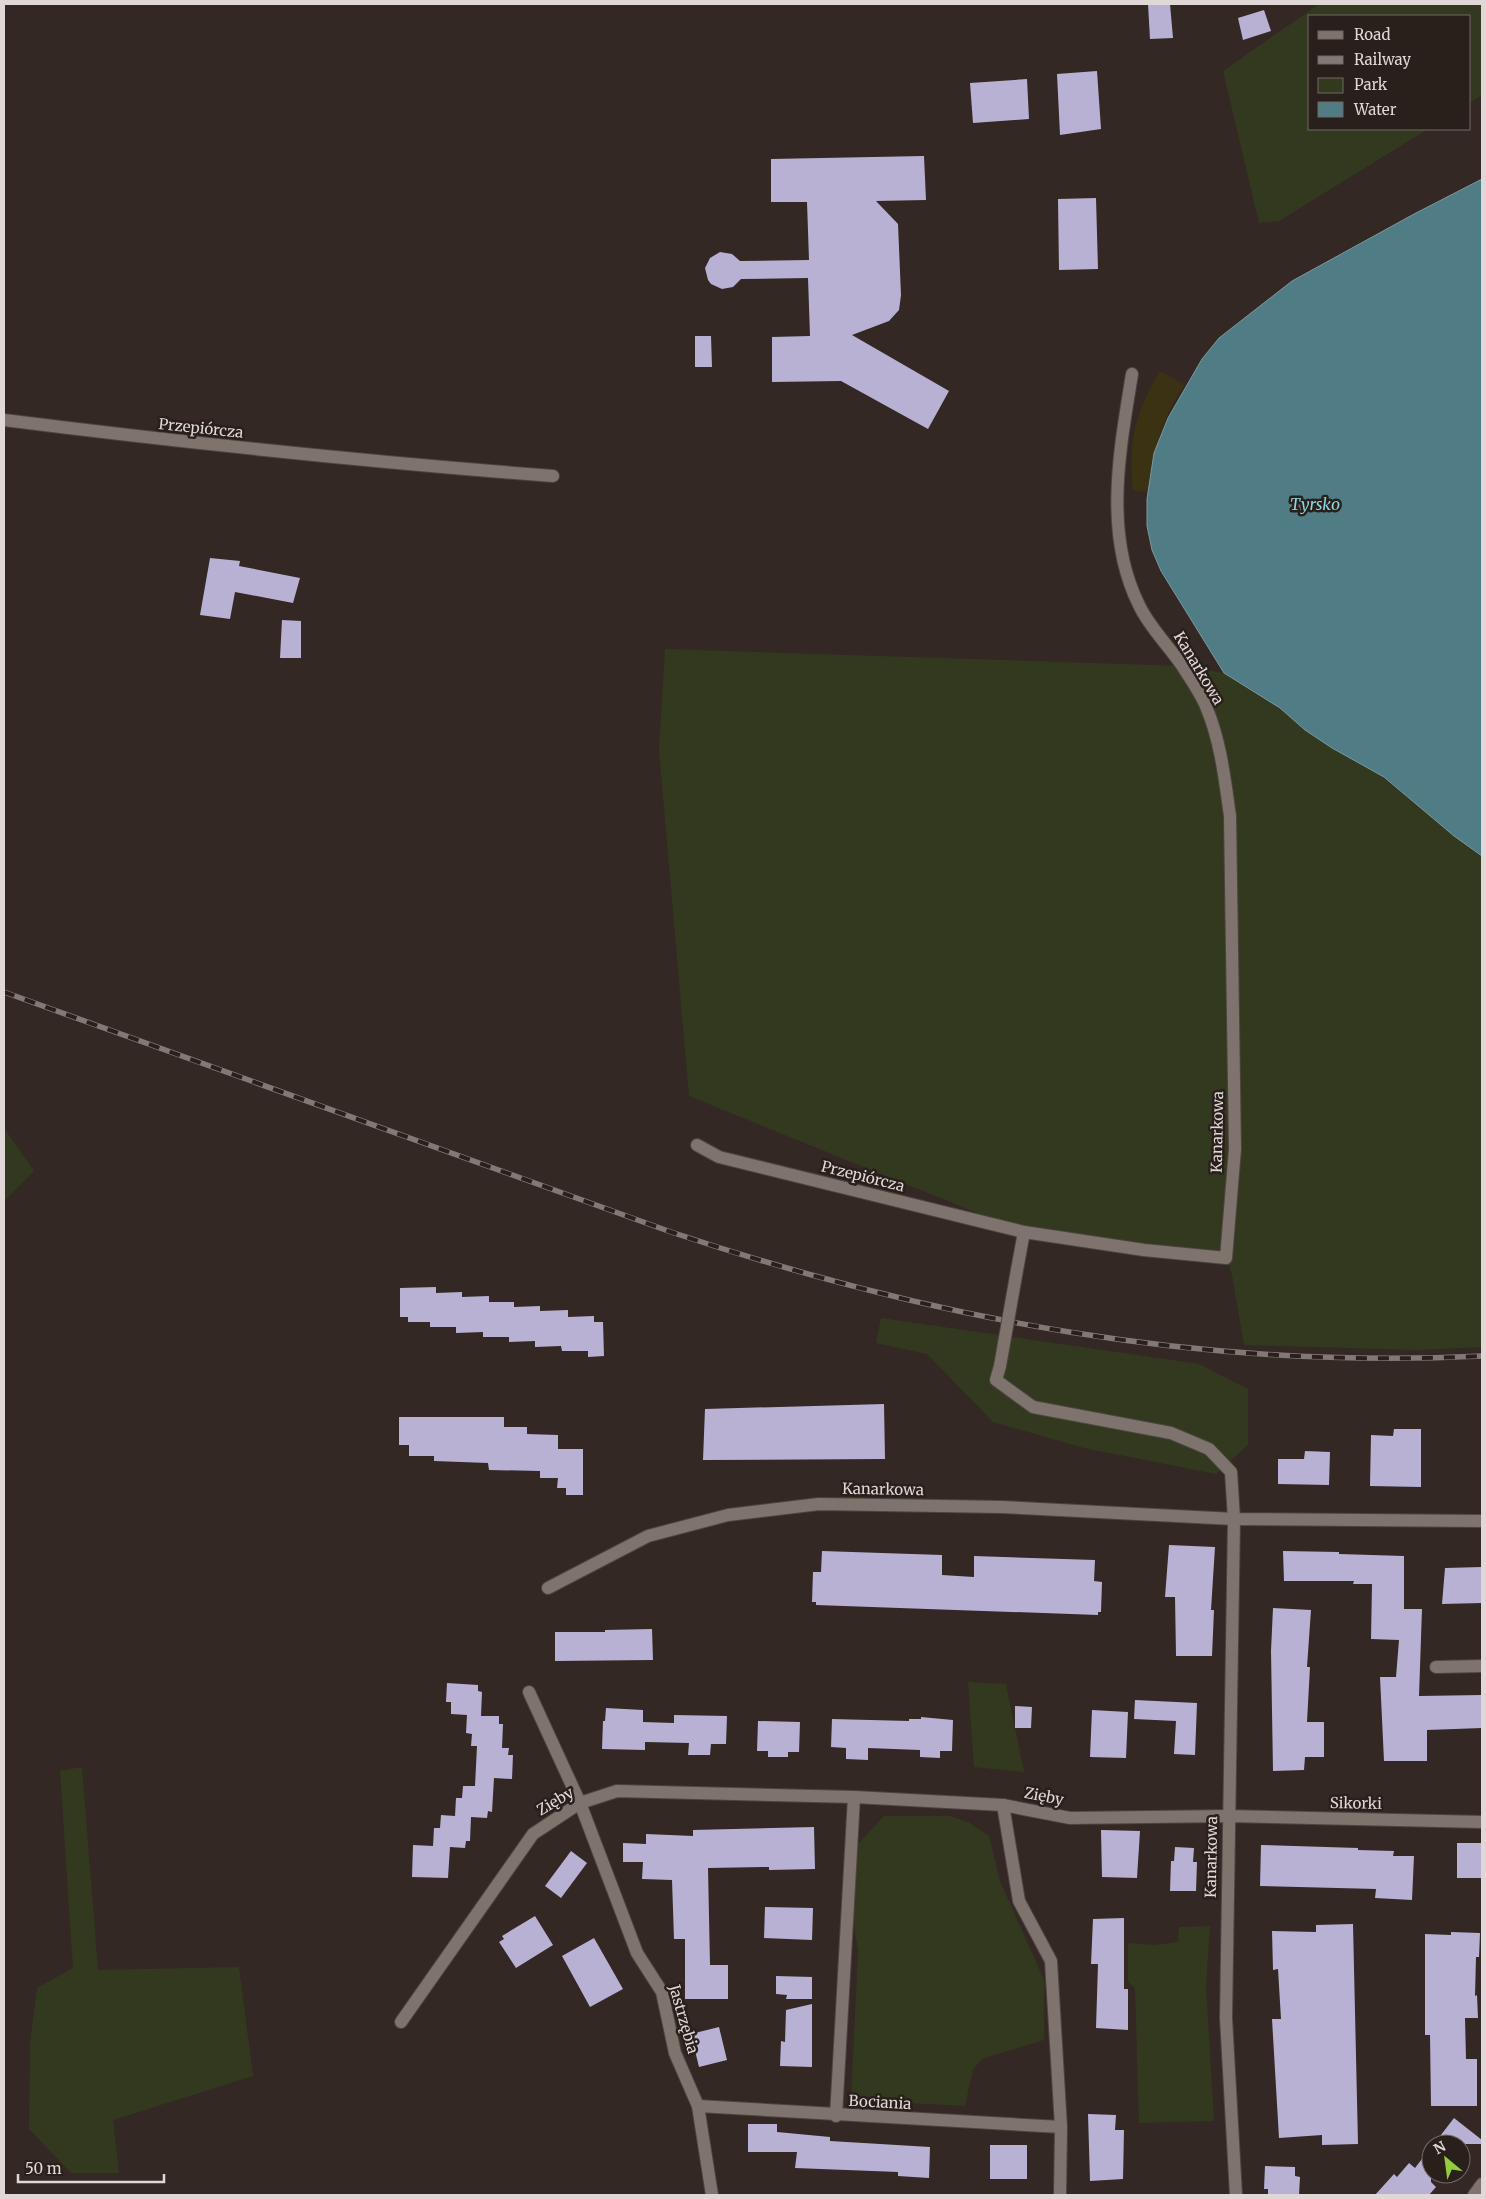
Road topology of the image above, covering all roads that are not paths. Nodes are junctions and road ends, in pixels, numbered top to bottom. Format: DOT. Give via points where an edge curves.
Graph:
graph roads {
  1 [pos="1132,374"];
  2 [pos="4,420"];
  3 [pos="553,476"];
  4 [pos="697,1145"];
  5 [pos="1024,1232"];
  6 [pos="1234,1519"];
  7 [pos="1482,1520"];
  8 [pos="548,1588"];
  9 [pos="1482,1666"];
  10 [pos="1436,1667"];
  11 [pos="529,1692"];
  12 [pos="854,1797"];
  13 [pos="580,1803"];
  14 [pos="1003,1805"];
  15 [pos="1228,1816"];
  16 [pos="1482,1822"];
  17 [pos="401,2022"];
  18 [pos="698,2106"];
  19 [pos="836,2116"];
  20 [pos="1061,2127"];
  21 [pos="1482,2184"];
  22 [pos="712,2195"];
  23 [pos="1060,2195"];
  24 [pos="1236,2195"];
  25 [pos="1474,2195"];
  1 -- 5 [label="street, Kanarkowa" via="1119,456 1118,533 1128,577 1139,606 1207,708 1223,765 1230,816 1235,1149 1226,1258 1144,1250"];
  2 -- 3 [label="street, Przepiórcza" via="186,443"];
  4 -- 5 [label="street, Przepiórcza" via="719,1157"];
  5 -- 6 [label="street, Kanarkowa, bridge" via="996,1380 1033,1407 1171,1433 1209,1449 1231,1472"];
  6 -- 7 [label="street, Kanarkowa"];
  6 -- 8 [label="street, Kanarkowa" via="1002,1507 819,1504 728,1515 648,1536"];
  6 -- 15 [label="street, Kanarkowa"];
  9 -- 10 [label="street"];
  11 -- 13 [label="street, Jastrzębia"];
  12 -- 13 [label="street, Zięby" via="617,1792"];
  12 -- 14 [label="street, Zięby"];
  12 -- 19 [label="street"];
  13 -- 17 [label="street, Zięby" via="533,1834"];
  13 -- 18 [label="street, Jastrzębia" via="637,1953 662,1992 675,2053"];
  14 -- 15 [label="street, Zięby" via="1070,1818"];
  14 -- 20 [label="street" via="1018,1901 1051,1960"];
  15 -- 16 [label="street, Sikorki"];
  15 -- 24 [label="street, Kanarkowa" via="1226,2018"];
  18 -- 19 [label="street, Bociania"];
  18 -- 22 [label="street, Jastrzębia"];
  19 -- 20 [label="street, Bociania"];
  20 -- 23 [label="street"];
  21 -- 25 [label="street"];
}
